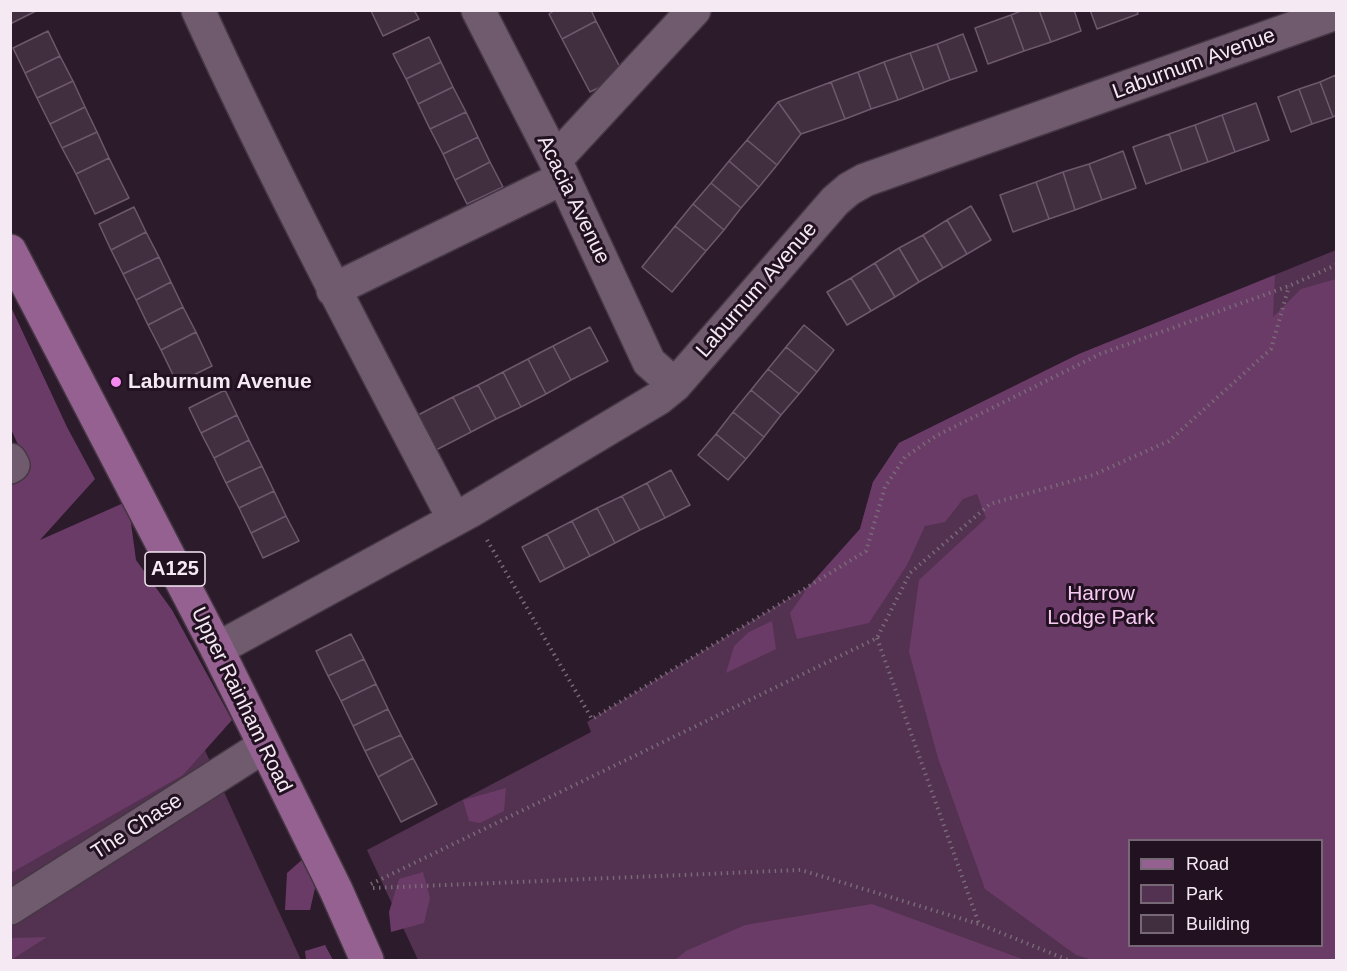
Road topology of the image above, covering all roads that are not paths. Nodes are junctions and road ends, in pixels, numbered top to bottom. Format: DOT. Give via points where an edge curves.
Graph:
graph roads {
  1 [pos="198,10"];
  2 [pos="478,10"];
  3 [pos="694,10"];
  4 [pos="1317,15"];
  5 [pos="559,169"];
  6 [pos="10,251"];
  7 [pos="333,290"];
  8 [pos="675,384"];
  9 [pos="10,460"];
  10 [pos="10,468"];
  11 [pos="462,515"];
  12 [pos="217,649"];
  13 [pos="264,746"];
  14 [pos="10,909"];
  15 [pos="367,960"];
  1 -- 7 [label="street"];
  2 -- 5 [label="street, Acacia Avenue"];
  3 -- 5 [label="street"];
  4 -- 8 [label="street, Laburnum Avenue" via="849,189"];
  5 -- 7 [label="street"];
  5 -- 8 [label="street, Acacia Avenue" via="649,362"];
  6 -- 12 [label="main road, Upper Rainham Road / A125"];
  7 -- 11 [label="street"];
  8 -- 11 [label="street, Laburnum Avenue" via="659,399"];
  9 -- 10 [label="street"];
  11 -- 12 [label="street, Laburnum Avenue"];
  12 -- 13 [label="main road, Upper Rainham Road / A125"];
  13 -- 14 [label="street, The Chase"];
  13 -- 15 [label="main road, Upper Rainham Road / A125"];
}
